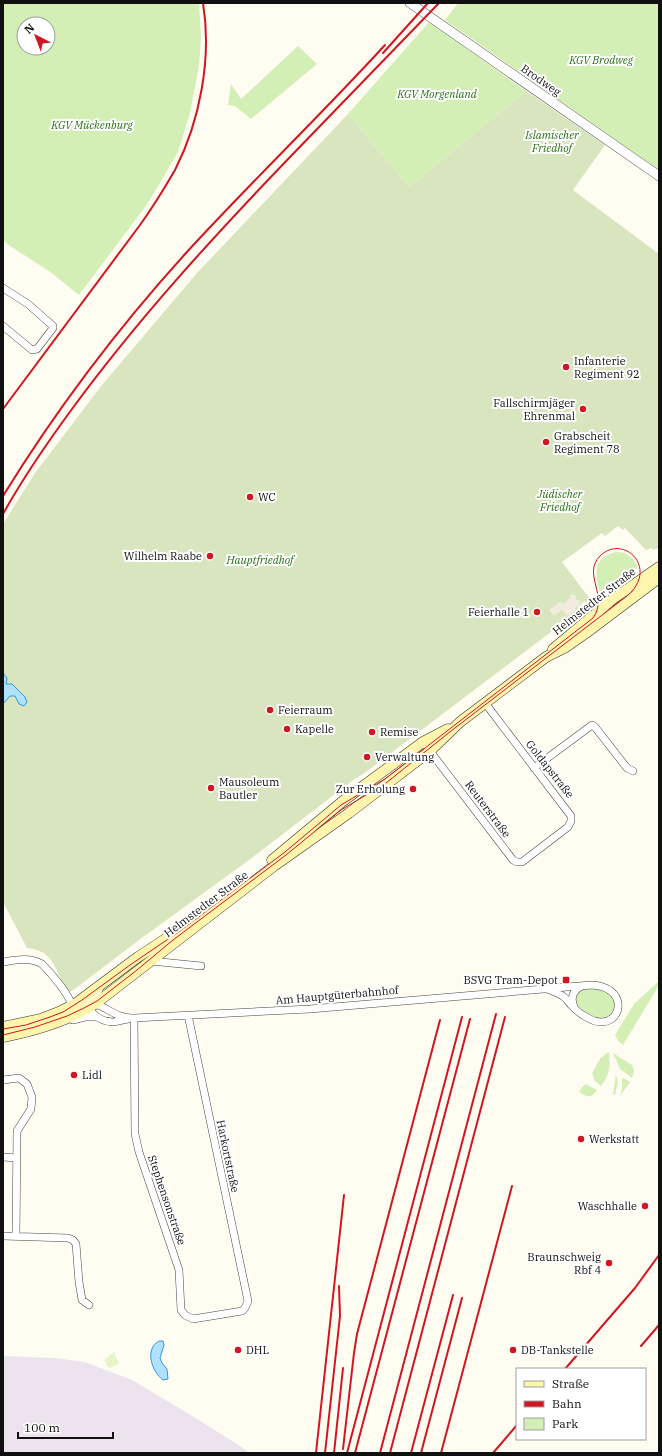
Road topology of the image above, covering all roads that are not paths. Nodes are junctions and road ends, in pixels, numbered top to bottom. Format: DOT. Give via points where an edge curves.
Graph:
graph roads {
  1 [pos="410,3"];
  2 [pos="659,176"];
  3 [pos="3,288"];
  4 [pos="3,326"];
  5 [pos="658,571"];
  6 [pos="485,703"];
  7 [pos="460,722"];
  8 [pos="423,742"];
  9 [pos="430,751"];
  10 [pos="534,768"];
  11 [pos="632,771"];
  12 [pos="362,787"];
  13 [pos="369,798"];
  14 [pos="544,845"];
  15 [pos="151,961"];
  16 [pos="3,962"];
  17 [pos="201,966"];
  18 [pos="109,979"];
  19 [pos="584,985"];
  20 [pos="547,989"];
  21 [pos="111,992"];
  22 [pos="92,1004"];
  23 [pos="72,1005"];
  24 [pos="576,1010"];
  25 [pos="110,1012"];
  26 [pos="188,1015"];
  27 [pos="98,1018"];
  28 [pos="132,1018"];
  29 [pos="52,1024"];
  30 [pos="3,1027"];
  31 [pos="3,1037"];
  32 [pos="3,1080"];
  33 [pos="3,1157"];
  34 [pos="17,1158"];
  35 [pos="3,1236"];
  36 [pos="16,1236"];
  37 [pos="248,1301"];
  38 [pos="89,1305"];
  1 -- 2 [label="street, Brodweg"];
  3 -- 4 [label="street" via="33,308 53,328 37,349 32,350"];
  5 -- 6 [label="main road, Helmstedter Straße" via="608,603 562,640 546,657"];
  6 -- 7 [label="main road, Helmstedter Straße"];
  6 -- 10 [label="street, Goldapstraße"];
  7 -- 8 [label="main road, Helmstedter Straße"];
  7 -- 9 [label="main road, Helmstedter Straße"];
  8 -- 9 [label="street, Reuterstraße"];
  8 -- 12 [label="main road, Helmstedter Straße"];
  9 -- 13 [label="main road, Helmstedter Straße"];
  9 -- 14 [label="street, Reuterstraße" via="513,860 522,862"];
  10 -- 11 [label="street" via="592,725"];
  10 -- 14 [label="street, Goldapstraße" via="571,816 568,827"];
  12 -- 13 [label="main road"];
  12 -- 18 [label="main road, Helmstedter Straße" via="267,864"];
  13 -- 15 [label="main road, Helmstedter Straße"];
  15 -- 17 [label="street"];
  15 -- 21 [label="main road, Helmstedter Straße"];
  16 -- 23 [label="street" via="28,959 42,964"];
  18 -- 22 [label="street" via="93,997"];
  18 -- 23 [label="main road, Helmstedter Straße"];
  19 -- 20 [label="street, Am Hauptgüterbahnhof"];
  19 -- 24 [label="street" via="577,988 573,994 572,1003"];
  19 -- 24 [label="street, Am Hauptgüterbahnhof" via="597,985 611,990 617,998 618,1008 612,1018 601,1022"];
  20 -- 24 [label="street, Am Hauptgüterbahnhof" via="563,996"];
  20 -- 26 [label="street, Am Hauptgüterbahnhof" via="310,1010"];
  21 -- 22 [label="main road, Helmstedter Straße"];
  21 -- 25 [label="street" via="107,1001"];
  22 -- 23 [label="street"];
  22 -- 25 [label="street, Am Hauptgüterbahnhof" via="104,1007"];
  22 -- 27 [label="street" via="92,1014"];
  22 -- 29 [label="main road, Helmstedter Straße"];
  23 -- 29 [label="street, Helmstedter Straße" via="72,1010"];
  23 -- 30 [label="main road, Helmstedter Straße" via="41,1019"];
  25 -- 28 [label="street, Am Hauptgüterbahnhof"];
  26 -- 28 [label="street, Am Hauptgüterbahnhof"];
  26 -- 37 [label="street, Harkortstraße"];
  27 -- 28 [label="street, Am Hauptgüterbahnhof" via="114,1022"];
  27 -- 29 [label="street, Helmstedter Straße" via="85,1017 60,1025"];
  28 -- 37 [label="street, Stephensonstraße" via="135,1134 179,1270 180,1310 189,1318 197,1319 242,1311"];
  29 -- 31 [label="main road, Helmstedter Straße"];
  32 -- 34 [label="street" via="19,1078 27,1084 32,1097 31,1109 17,1131"];
  33 -- 34 [label="street"];
  34 -- 36 [label="street"];
  35 -- 36 [label="street"];
  36 -- 38 [label="street" via="73,1240 76,1244 82,1300"];
}
